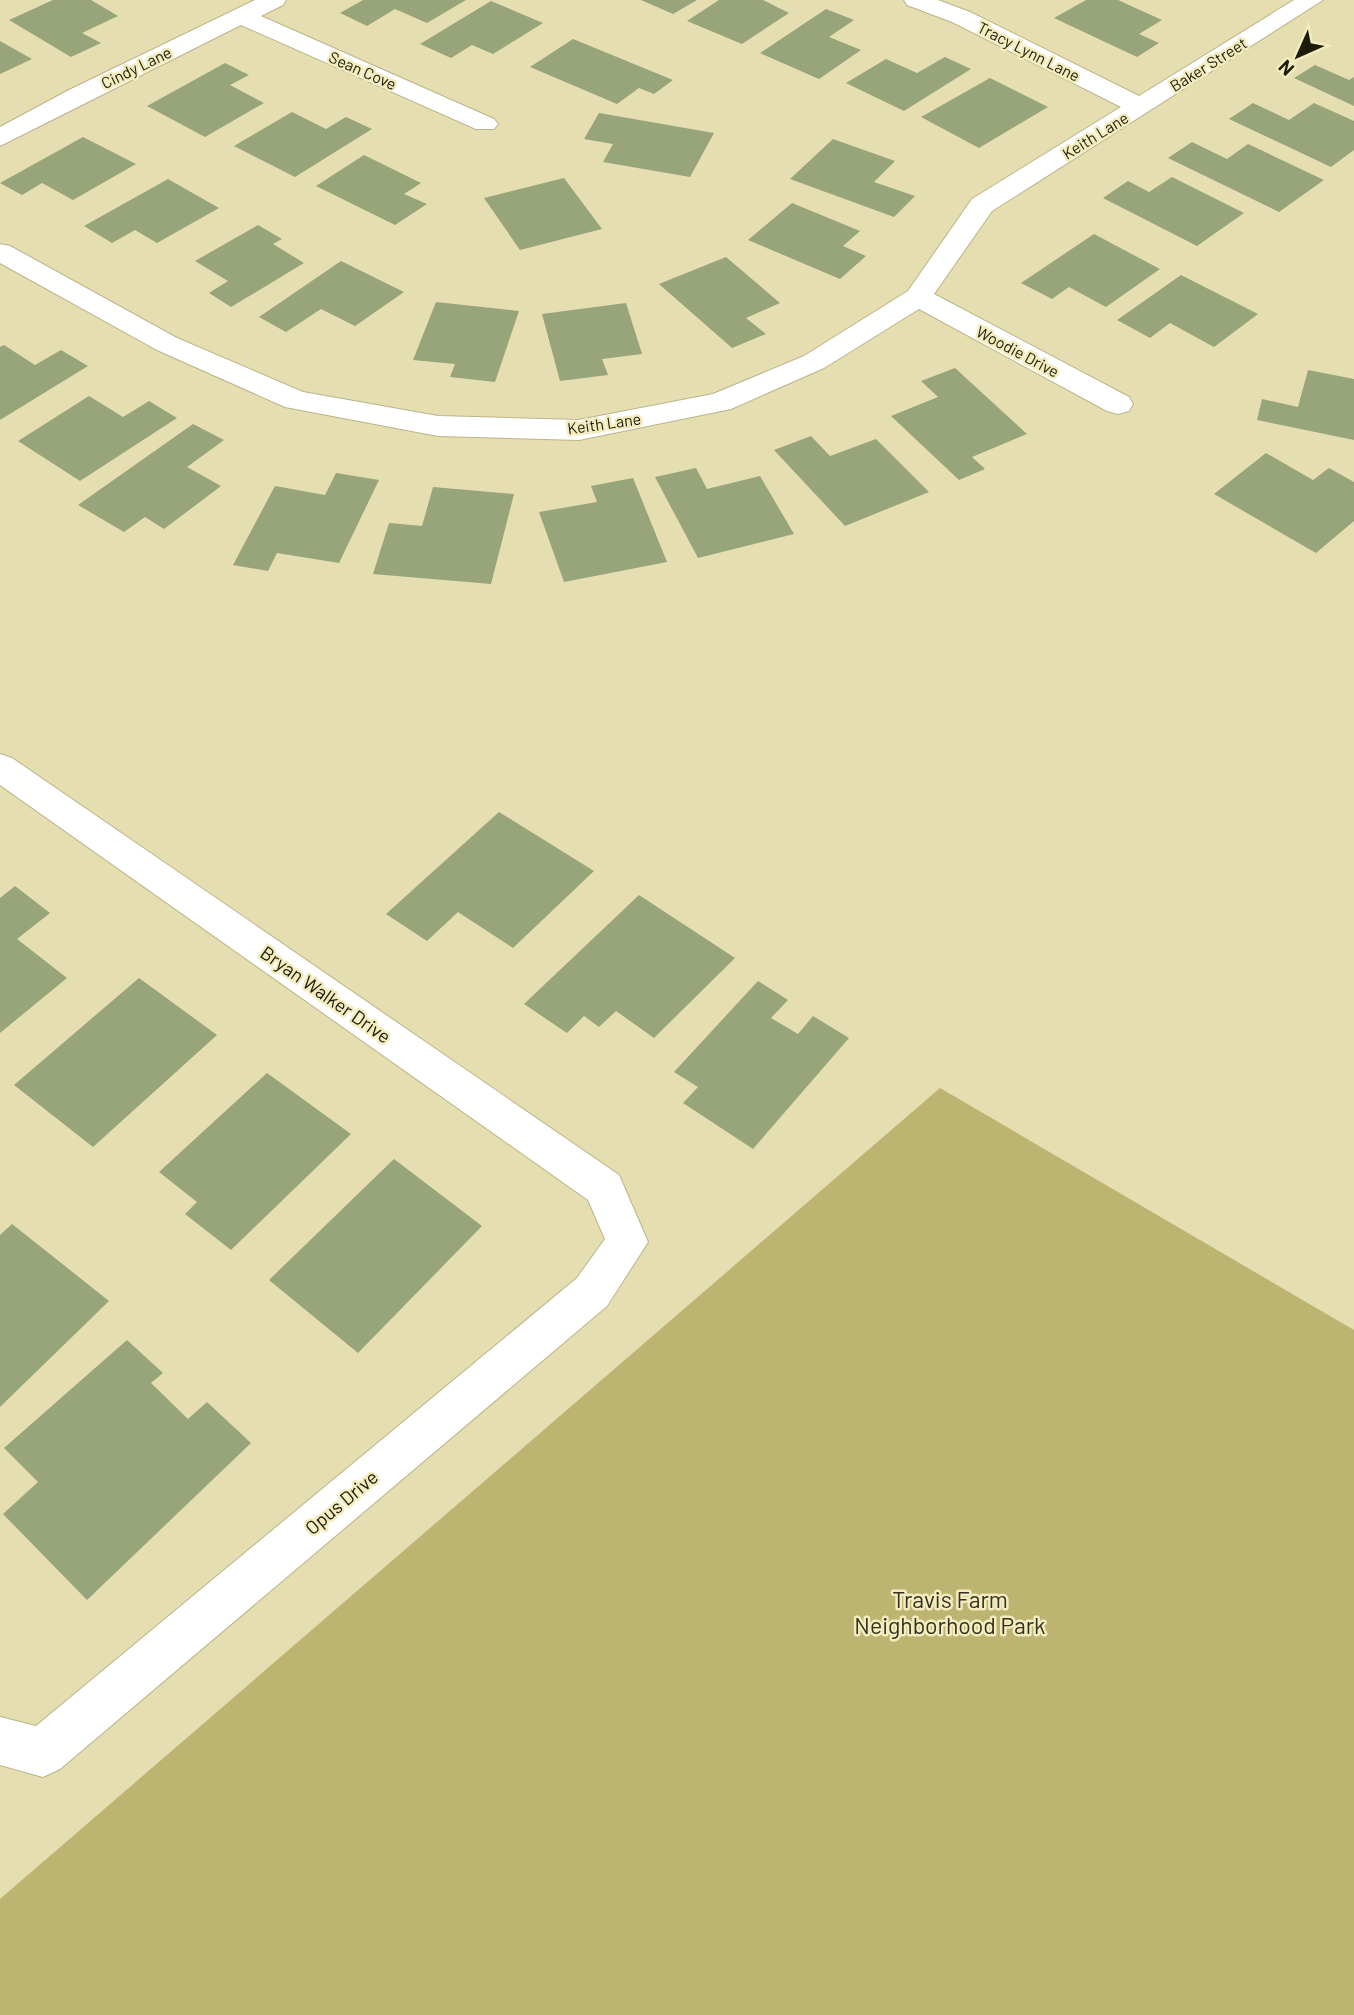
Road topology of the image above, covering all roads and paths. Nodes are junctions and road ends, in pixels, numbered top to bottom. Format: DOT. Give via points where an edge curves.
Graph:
graph roads {
  1 [pos="274,0"];
  2 [pos="916,0"];
  3 [pos="1311,0"];
  4 [pos="241,16"];
  5 [pos="1140,107"];
  6 [pos="485,124"];
  7 [pos="0,138"];
  8 [pos="0,252"];
  9 [pos="918,297"];
  10 [pos="1118,404"];
  11 [pos="0,767"];
  12 [pos="627,1241"];
  13 [pos="21,1747"];
  1 -- 4 [label="street, Cindy Lane"];
  2 -- 5 [label="street, Tracy Lynn Lane" via="961,17"];
  3 -- 5 [label="street, Baker Street"];
  4 -- 6 [label="street, Sean Cove"];
  4 -- 7 [label="street, Cindy Lane"];
  5 -- 9 [label="street, Keith Lane" via="982,205"];
  8 -- 9 [label="street, Keith Lane" via="167,344 296,400 438,426 579,430 720,402 814,362"];
  9 -- 10 [label="street, Woodie Drive"];
  11 -- 12 [label="street, Bryan Walker Drive" via="604,1188"];
  12 -- 13 [label="street, Opus Drive" via="592,1292"];
}
